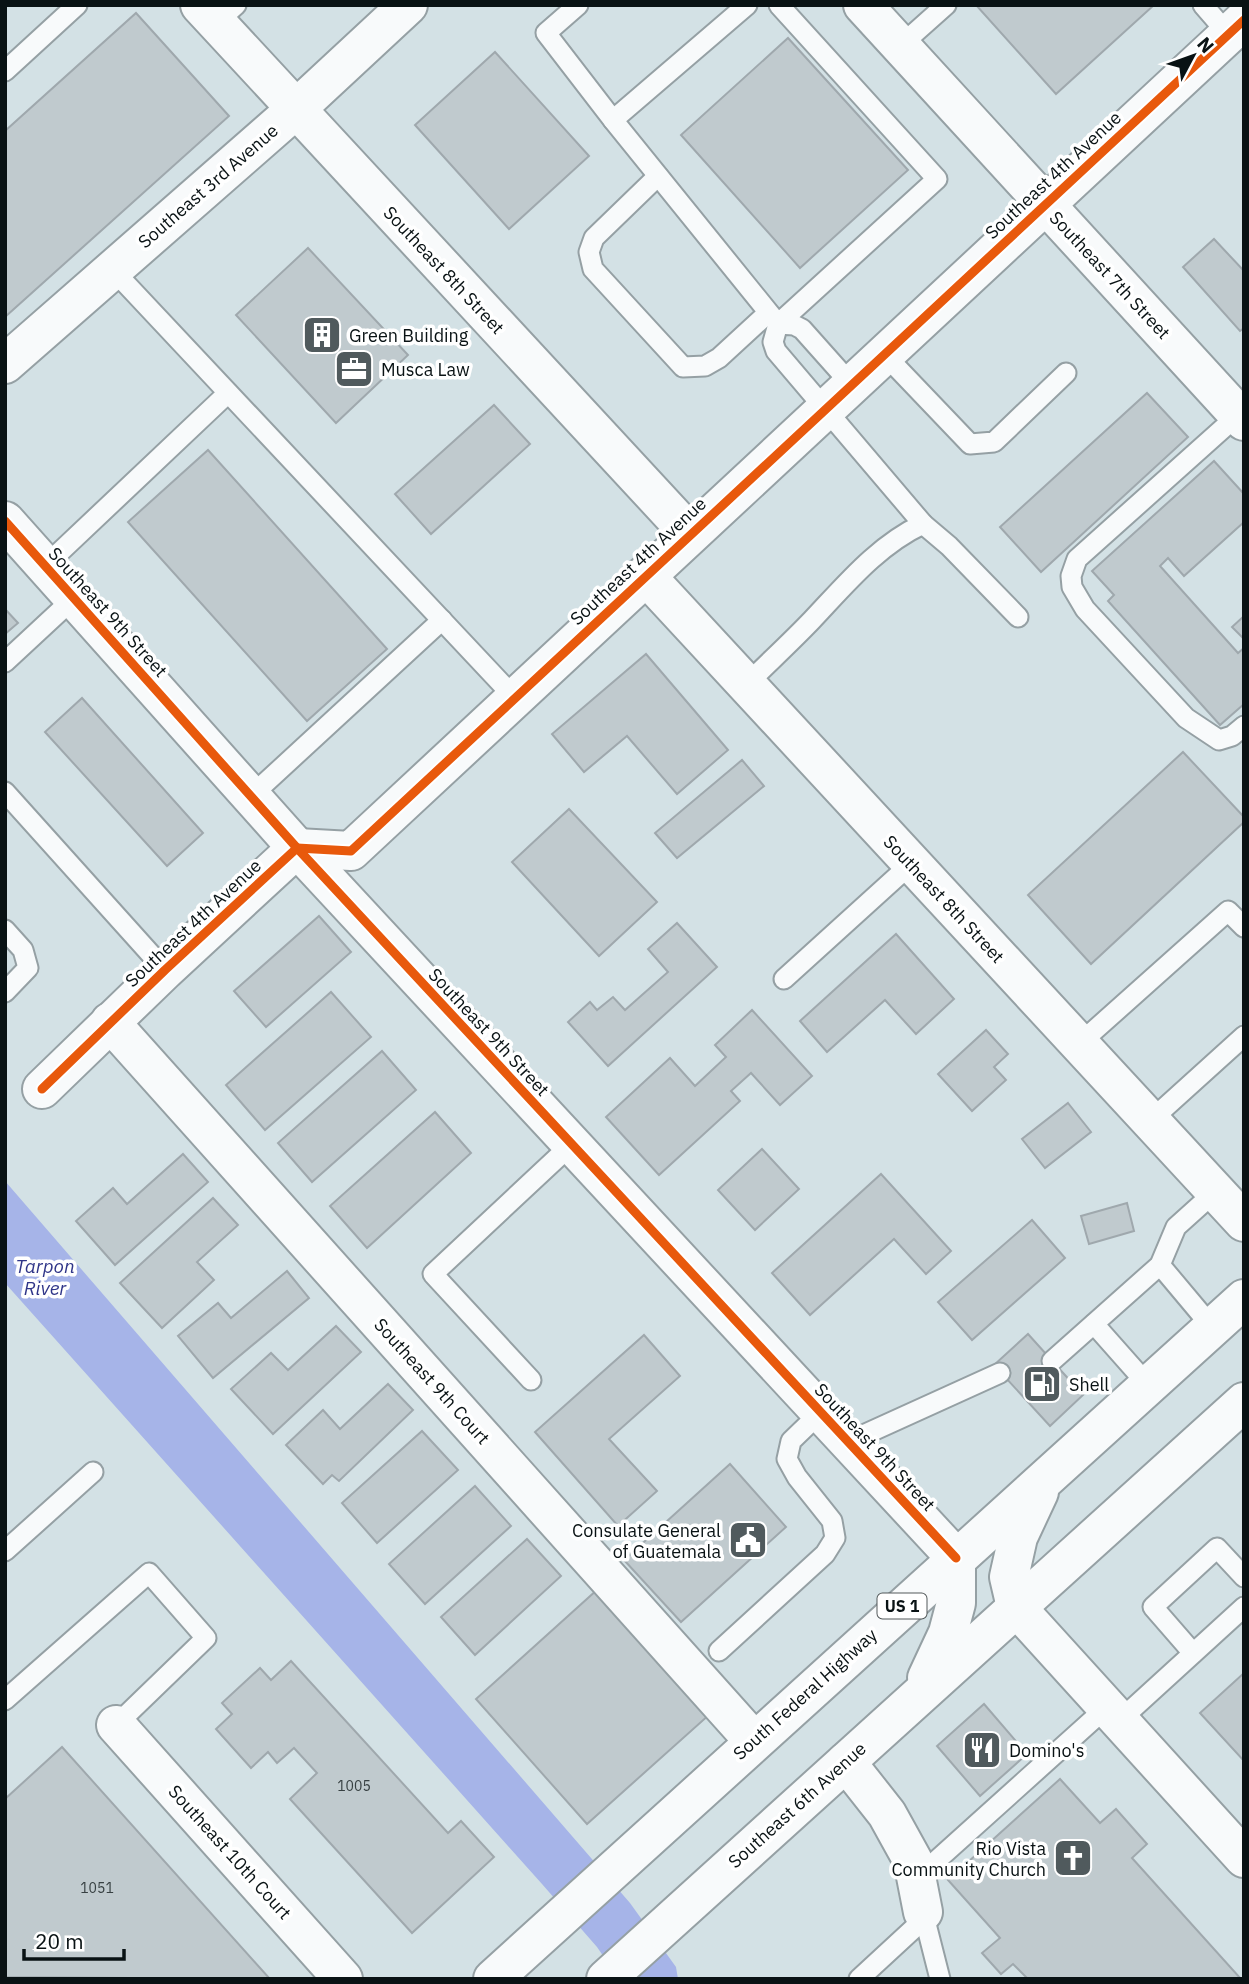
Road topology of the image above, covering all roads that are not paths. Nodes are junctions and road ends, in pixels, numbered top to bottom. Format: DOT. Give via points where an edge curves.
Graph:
graph roads {
  1 [pos="77,5"];
  2 [pos="408,5"];
  3 [pos="578,5"];
  4 [pos="747,5"];
  5 [pos="779,5"];
  6 [pos="863,5"];
  7 [pos="946,5"];
  8 [pos="1203,5"];
  9 [pos="217,11"];
  10 [pos="1236,27"];
  11 [pos="900,46"];
  12 [pos="5,71"];
  13 [pos="295,110"];
  14 [pos="612,120"];
  15 [pos="658,176"];
  16 [pos="1045,204"];
  17 [pos="113,270"];
  18 [pos="773,319"];
  19 [pos="884,354"];
  20 [pos="5,364"];
  21 [pos="1066,373"];
  22 [pos="851,384"];
  23 [pos="228,393"];
  24 [pos="824,410"];
  25 [pos="1242,415"];
  26 [pos="5,521"];
  27 [pos="923,524"];
  28 [pos="690,534"];
  29 [pos="45,566"];
  30 [pos="645,575"];
  31 [pos="74,598"];
  32 [pos="1018,617"];
  33 [pos="442,620"];
  34 [pos="5,662"];
  35 [pos="746,685"];
  36 [pos="514,698"];
  37 [pos="1244,726"];
  38 [pos="5,792"];
  39 [pos="251,796"];
  40 [pos="298,848"];
  41 [pos="912,863"];
  42 [pos="1244,927"];
  43 [pos="5,930"];
  44 [pos="165,970"];
  45 [pos="785,979"];
  46 [pos="5,992"];
  47 [pos="110,1022"];
  48 [pos="1244,1035"];
  49 [pos="1079,1044"];
  50 [pos="42,1089"];
  51 [pos="1150,1121"];
  52 [pos="572,1144"];
  53 [pos="1216,1191"];
  54 [pos="1244,1222"];
  55 [pos="1160,1265"];
  56 [pos="1244,1298"];
  57 [pos="1094,1324"];
  58 [pos="1212,1327"];
  59 [pos="1052,1361"];
  60 [pos="1000,1373"];
  61 [pos="531,1380"];
  62 [pos="1148,1385"];
  63 [pos="1244,1402"];
  64 [pos="821,1412"];
  65 [pos="848,1442"];
  66 [pos="93,1472"];
  67 [pos="1044,1480"];
  68 [pos="5,1551"];
  69 [pos="956,1558"];
  70 [pos="1244,1577"];
  71 [pos="1016,1607"];
  72 [pos="1244,1607"];
  73 [pos="719,1651"];
  74 [pos="1193,1653"];
  75 [pos="918,1696"];
  76 [pos="5,1700"];
  77 [pos="1113,1714"];
  78 [pos="116,1725"];
  79 [pos="754,1741"];
  80 [pos="846,1762"];
  81 [pos="1244,1858"];
  82 [pos="921,1903"];
  83 [pos="344,1979"];
  84 [pos="493,1979"];
  85 [pos="606,1979"];
  86 [pos="859,1979"];
  87 [pos="940,1979"];
  1 -- 12 [label="lane"];
  2 -- 13 [label="street, Southeast 3rd Avenue"];
  3 -- 14 [label="lane" via="546,33"];
  4 -- 14 [label="lane"];
  5 -- 18 [label="lane" via="937,179"];
  6 -- 11 [label="street, Southeast 7th Street"];
  7 -- 11 [label="lane"];
  8 -- 10 [label="lane"];
  9 -- 13 [label="street, Southeast 8th Street"];
  10 -- 16 [label="street, Southeast 4th Avenue"];
  11 -- 16 [label="street, Southeast 7th Street"];
  13 -- 17 [label="street, Southeast 3rd Avenue"];
  13 -- 28 [label="street, Southeast 8th Street"];
  14 -- 15 [label="lane"];
  15 -- 18 [label="lane"];
  15 -- 18 [label="lane" via="594,238 589,253 593,269 682,367 705,366"];
  16 -- 19 [label="street, Southeast 4th Avenue"];
  16 -- 25 [label="street, Southeast 7th Street"];
  17 -- 20 [label="street, Southeast 3rd Avenue"];
  17 -- 23 [label="lane"];
  18 -- 22 [label="lane" via="802,329"];
  18 -- 24 [label="lane" via="776,351"];
  19 -- 21 [label="lane" via="970,444 993,442"];
  19 -- 22 [label="street, Southeast 4th Avenue"];
  22 -- 24 [label="street, Southeast 4th Avenue"];
  23 -- 29 [label="lane"];
  23 -- 33 [label="lane"];
  24 -- 27 [label="lane"];
  24 -- 28 [label="street, Southeast 4th Avenue"];
  25 -- 37 [label="lane" via="1077,559 1071,576 1085,609 1185,718 1219,740"];
  26 -- 29 [label="street, Southeast 9th Street"];
  27 -- 32 [label="lane"];
  27 -- 35 [label="lane" via="901,534 860,569"];
  28 -- 30 [label="street, Southeast 4th Avenue"];
  29 -- 31 [label="street, Southeast 9th Street"];
  30 -- 35 [label="street, Southeast 8th Street"];
  30 -- 36 [label="street, Southeast 4th Avenue"];
  31 -- 34 [label="lane"];
  31 -- 39 [label="street, Southeast 9th Street"];
  33 -- 36 [label="lane"];
  33 -- 39 [label="lane"];
  35 -- 41 [label="street, Southeast 8th Street"];
  36 -- 40 [label="street, Southeast 4th Avenue" via="351,851"];
  38 -- 44 [label="lane"];
  39 -- 40 [label="street, Southeast 9th Street"];
  40 -- 44 [label="street, Southeast 4th Avenue"];
  40 -- 52 [label="street, Southeast 9th Street"];
  41 -- 45 [label="lane"];
  41 -- 49 [label="street, Southeast 8th Street"];
  42 -- 49 [label="lane" via="1228,911"];
  43 -- 46 [label="lane" via="23,950 28,968"];
  44 -- 47 [label="street, Southeast 4th Avenue"];
  47 -- 50 [label="street, Southeast 4th Avenue"];
  47 -- 79 [label="street, Southeast 9th Court"];
  48 -- 51 [label="lane"];
  49 -- 51 [label="street, Southeast 8th Street"];
  51 -- 53 [label="street, Southeast 8th Street"];
  52 -- 61 [label="lane" via="433,1274"];
  52 -- 64 [label="street, Southeast 9th Street"];
  53 -- 54 [label="street, Southeast 8th Street"];
  53 -- 55 [label="lane" via="1176,1227"];
  55 -- 57 [label="lane"];
  55 -- 58 [label="lane"];
  56 -- 58 [label="street, South Federal Highway / US 1"];
  57 -- 59 [label="lane"];
  57 -- 62 [label="lane"];
  58 -- 62 [label="street, South Federal Highway / US 1"];
  60 -- 65 [label="lane"];
  62 -- 67 [label="street, South Federal Highway / US 1"];
  63 -- 71 [label="street"];
  64 -- 65 [label="street, Southeast 9th Street"];
  64 -- 73 [label="lane" via="791,1441 787,1459 832,1521 835,1538 825,1554"];
  65 -- 69 [label="street, Southeast 9th Street"];
  66 -- 68 [label="lane"];
  67 -- 69 [label="street, South Federal Highway / US 1"];
  67 -- 71 [label="street" via="1017,1537 1009,1577"];
  69 -- 75 [label="street" via="956,1603 948,1633"];
  69 -- 79 [label="street, South Federal Highway / US 1"];
  70 -- 74 [label="lane" via="1217,1548 1153,1607"];
  71 -- 75 [label="street"];
  71 -- 77 [label="street"];
  72 -- 74 [label="lane"];
  74 -- 77 [label="lane"];
  75 -- 80 [label="street, Southeast 6th Avenue"];
  76 -- 78 [label="lane" via="149,1573 206,1638"];
  77 -- 81 [label="street"];
  77 -- 82 [label="lane"];
  78 -- 83 [label="street, Southeast 10th Court"];
  79 -- 84 [label="street, South Federal Highway / US 1"];
  80 -- 82 [label="street" via="887,1814 913,1861"];
  80 -- 85 [label="street, Southeast 6th Avenue"];
  82 -- 86 [label="lane"];
  82 -- 87 [label="lane"];
}
